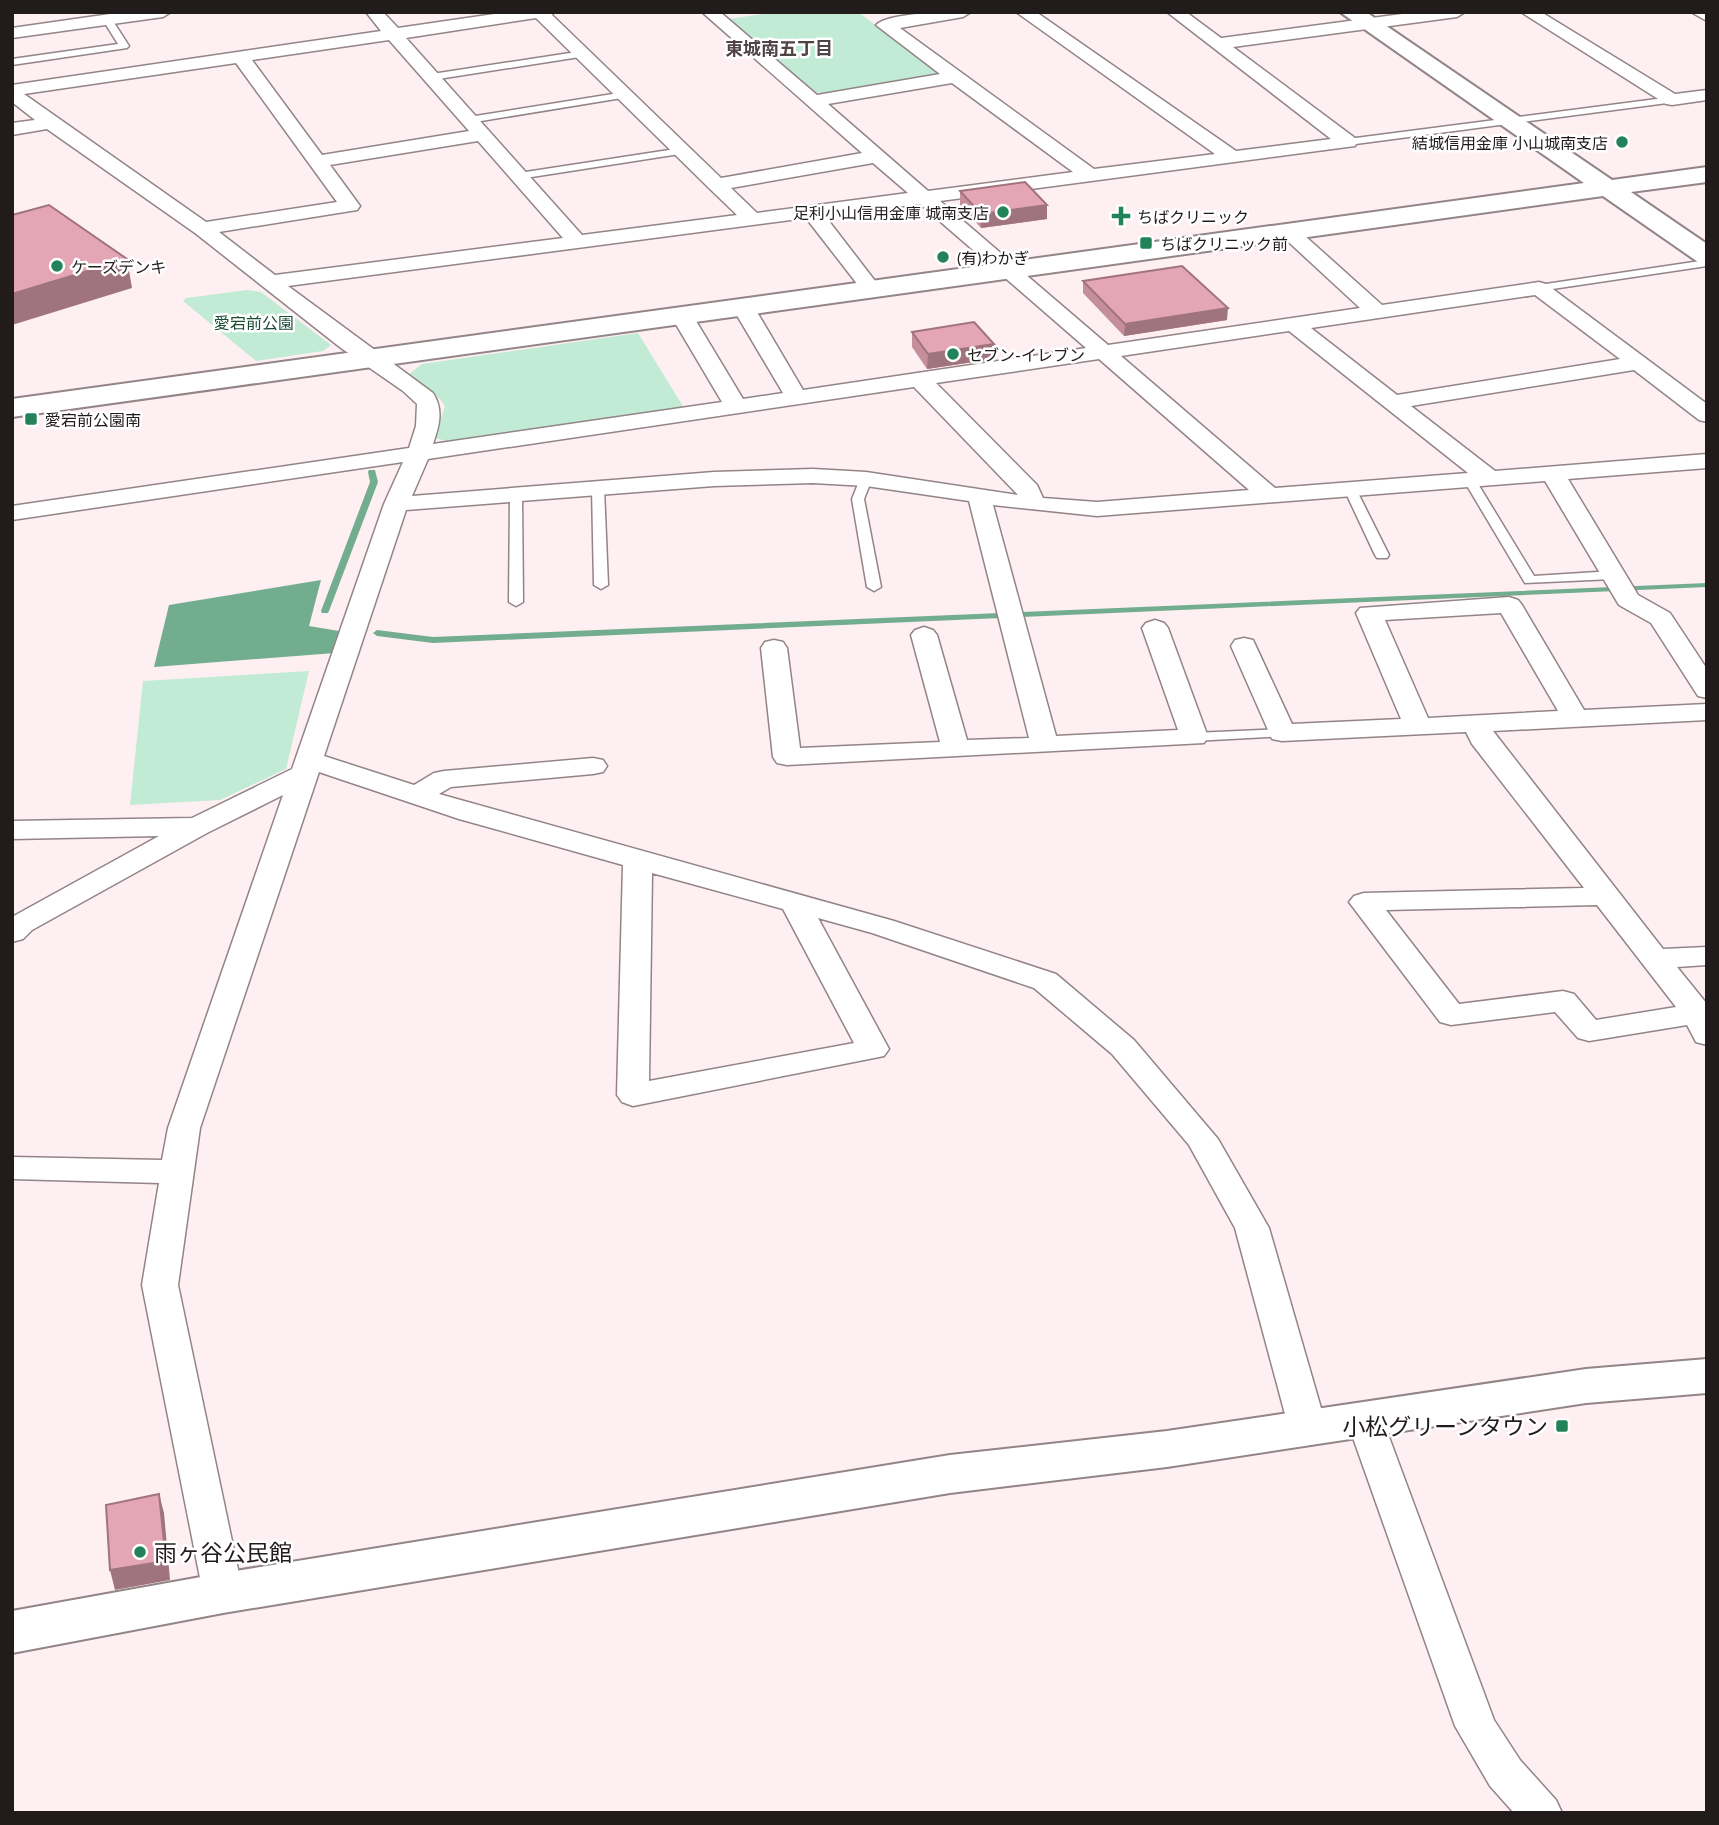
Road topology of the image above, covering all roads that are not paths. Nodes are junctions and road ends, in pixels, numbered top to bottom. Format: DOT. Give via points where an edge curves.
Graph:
graph roads {
  1 [pos="163,12"];
  2 [pos="374,12"];
  3 [pos="542,12"];
  4 [pos="710,12"];
  5 [pos="963,12"];
  6 [pos="1024,12"];
  7 [pos="1175,12"];
  8 [pos="1457,12"];
  9 [pos="1530,12"];
  10 [pos="1699,12"];
  11 [pos="1707,16"];
  12 [pos="70,18"];
  13 [pos="1359,18"];
  14 [pos="108,20"];
  15 [pos="12,33"];
  16 [pos="393,34"];
  17 [pos="1218,44"];
  18 [pos="583,54"];
  19 [pos="240,56"];
  20 [pos="12,62"];
  21 [pos="432,77"];
  22 [pos="953,77"];
  23 [pos="12,91"];
  24 [pos="625,95"];
  25 [pos="1707,95"];
  26 [pos="1672,100"];
  27 [pos="815,101"];
  28 [pos="1509,121"];
  29 [pos="49,122"];
  30 [pos="476,127"];
  31 [pos="12,129"];
  32 [pos="1348,142"];
  33 [pos="682,151"];
  34 [pos="878,156"];
  35 [pos="1231,156"];
  36 [pos="317,161"];
  37 [pos="1707,174"];
  38 [pos="1089,175"];
  39 [pos="519,176"];
  40 [pos="717,185"];
  41 [pos="1608,187"];
  42 [pos="926,197"];
  43 [pos="811,211"];
  44 [pos="752,219"];
  45 [pos="202,229"];
  46 [pos="1288,231"];
  47 [pos="577,242"];
  48 [pos="1707,256"];
  49 [pos="1707,263"];
  50 [pos="1011,270"];
  51 [pos="271,282"];
  52 [pos="1539,288"];
  53 [pos="872,290"];
  54 [pos="743,307"];
  55 [pos="1377,312"];
  56 [pos="682,316"];
  57 [pos="1293,324"];
  58 [pos="1107,353"];
  59 [pos="370,359"];
  60 [pos="1639,363"];
  61 [pos="919,379"];
  62 [pos="797,398"];
  63 [pos="1393,402"];
  64 [pos="737,407"];
  65 [pos="12,408"];
  66 [pos="1707,415"];
  67 [pos="417,453"];
  68 [pos="1707,461"];
  69 [pos="1552,472"];
  70 [pos="1479,478"];
  71 [pos="866,479"];
  72 [pos="598,488"];
  73 [pos="1350,489"];
  74 [pos="516,495"];
  75 [pos="979,496"];
  76 [pos="1270,496"];
  77 [pos="1032,503"];
  78 [pos="396,504"];
  79 [pos="12,513"];
  80 [pos="1382,555"];
  81 [pos="1613,575"];
  82 [pos="601,585"];
  83 [pos="874,587"];
  84 [pos="516,603"];
  85 [pos="1155,628"];
  86 [pos="924,635"];
  87 [pos="1244,646"];
  88 [pos="775,648"];
  89 [pos="1707,690"];
  90 [pos="1707,712"];
  91 [pos="1575,718"];
  92 [pos="1477,723"];
  93 [pos="1418,726"];
  94 [pos="1282,733"];
  95 [pos="1194,737"];
  96 [pos="1045,746"];
  97 [pos="956,750"];
  98 [pos="593,766"];
  99 [pos="306,767"];
  100 [pos="416,796"];
  101 [pos="197,827"];
  102 [pos="12,830"];
  103 [pos="638,860"];
  104 [pos="1606,896"];
  105 [pos="795,903"];
  106 [pos="12,933"];
  107 [pos="1707,956"];
  108 [pos="1656,959"];
  109 [pos="1702,1024"];
  110 [pos="12,1168"];
  111 [pos="178,1172"];
  112 [pos="1707,1377"];
  113 [pos="1364,1418"];
  114 [pos="1308,1429"];
  115 [pos="223,1593"];
  116 [pos="12,1632"];
  117 [pos="1541,1813"];
  1 -- 14 [label="street"];
  2 -- 16 [label="street"];
  3 -- 16 [label="street"];
  3 -- 18 [label="street"];
  4 -- 27 [label="street"];
  5 -- 22 [label="street" via="885,25"];
  6 -- 35 [label="street"];
  7 -- 17 [label="street"];
  8 -- 13 [label="street"];
  9 -- 26 [label="street"];
  10 -- 11 [label="street"];
  12 -- 14 [label="street"];
  12 -- 15 [label="street"];
  13 -- 17 [label="street"];
  13 -- 28 [label="street"];
  14 -- 20 [label="lane" via="124,46"];
  16 -- 19 [label="street"];
  16 -- 21 [label="street"];
  17 -- 32 [label="street"];
  18 -- 21 [label="lane"];
  18 -- 24 [label="street"];
  19 -- 23 [label="street"];
  19 -- 36 [label="street"];
  21 -- 30 [label="street"];
  22 -- 27 [label="street"];
  22 -- 38 [label="street"];
  23 -- 29 [label="street"];
  24 -- 30 [label="lane"];
  24 -- 33 [label="street"];
  25 -- 26 [label="street"];
  26 -- 28 [label="lane"];
  27 -- 34 [label="street"];
  28 -- 32 [label="lane"];
  28 -- 41 [label="street"];
  29 -- 31 [label="street"];
  29 -- 45 [label="street"];
  30 -- 36 [label="street"];
  30 -- 39 [label="street"];
  32 -- 35 [label="street"];
  33 -- 39 [label="lane"];
  33 -- 40 [label="street"];
  34 -- 40 [label="street"];
  34 -- 42 [label="street"];
  35 -- 38 [label="street"];
  36 -- 45 [label="street" via="350,206"];
  37 -- 41 [label="street"];
  38 -- 42 [label="street"];
  39 -- 47 [label="street"];
  40 -- 44 [label="street"];
  41 -- 46 [label="street"];
  41 -- 48 [label="street"];
  42 -- 43 [label="street"];
  42 -- 50 [label="street"];
  43 -- 44 [label="street"];
  43 -- 53 [label="street"];
  44 -- 47 [label="street"];
  45 -- 51 [label="street"];
  46 -- 50 [label="street"];
  46 -- 55 [label="street"];
  47 -- 51 [label="street"];
  49 -- 52 [label="lane"];
  50 -- 53 [label="street"];
  50 -- 58 [label="street"];
  51 -- 59 [label="street"];
  52 -- 55 [label="street"];
  52 -- 60 [label="street"];
  53 -- 54 [label="street"];
  54 -- 56 [label="street"];
  54 -- 62 [label="street"];
  55 -- 57 [label="street"];
  56 -- 59 [label="street"];
  56 -- 64 [label="street"];
  57 -- 58 [label="street"];
  57 -- 63 [label="street"];
  58 -- 61 [label="street"];
  58 -- 76 [label="street"];
  59 -- 65 [label="street"];
  59 -- 67 [label="street" via="425,398 429,417"];
  60 -- 63 [label="street"];
  60 -- 66 [label="street"];
  61 -- 62 [label="street"];
  61 -- 77 [label="street" via="1029,490"];
  62 -- 64 [label="street"];
  63 -- 70 [label="street"];
  64 -- 67 [label="street"];
  67 -- 78 [label="street"];
  67 -- 79 [label="street"];
  68 -- 69 [label="street"];
  69 -- 70 [label="street"];
  69 -- 81 [label="street"];
  70 -- 73 [label="street"];
  70 -- 81 [label="lane" via="1530,580"];
  71 -- 72 [label="street" via="801,476"];
  71 -- 75 [label="street"];
  71 -- 83 [label="lane" via="858,499"];
  72 -- 74 [label="street"];
  72 -- 82 [label="lane"];
  73 -- 76 [label="street"];
  73 -- 80 [label="lane"];
  74 -- 78 [label="street"];
  74 -- 84 [label="lane"];
  75 -- 77 [label="street"];
  75 -- 96 [label="street"];
  76 -- 77 [label="street" via="1097,509"];
  78 -- 99 [label="street"];
  81 -- 89 [label="street" via="1628,600 1661,618"];
  85 -- 95 [label="street"];
  86 -- 97 [label="street"];
  87 -- 94 [label="street"];
  88 -- 97 [label="street" via="787,757"];
  90 -- 91 [label="street"];
  91 -- 92 [label="street"];
  91 -- 93 [label="street" via="1509,605 1369,613"];
  92 -- 93 [label="street"];
  92 -- 104 [label="street" via="1482,738"];
  93 -- 94 [label="street"];
  94 -- 95 [label="lane"];
  95 -- 96 [label="street"];
  96 -- 97 [label="street"];
  98 -- 100 [label="street" via="443,779"];
  99 -- 100 [label="street"];
  99 -- 101 [label="street"];
  99 -- 111 [label="street" via="184,1128"];
  100 -- 103 [label="street"];
  101 -- 102 [label="street"];
  101 -- 106 [label="street"];
  103 -- 105 [label="street"];
  103 -- 105 [label="street" via="633,1095 873,1049"];
  104 -- 108 [label="street"];
  104 -- 109 [label="street" via="1364,902 1451,1015 1563,1001 1589,1031"];
  105 -- 114 [label="street" via="1045,981 1123,1048 1202,1139 1252,1228"];
  107 -- 108 [label="street"];
  108 -- 109 [label="street"];
  110 -- 111 [label="street"];
  111 -- 115 [label="street" via="160,1285"];
  112 -- 113 [label="street" via="1586,1387"];
  113 -- 114 [label="street"];
  113 -- 117 [label="street" via="1476,1726 1506,1773"];
  114 -- 115 [label="street" via="950,1474"];
  115 -- 116 [label="street"];
}
